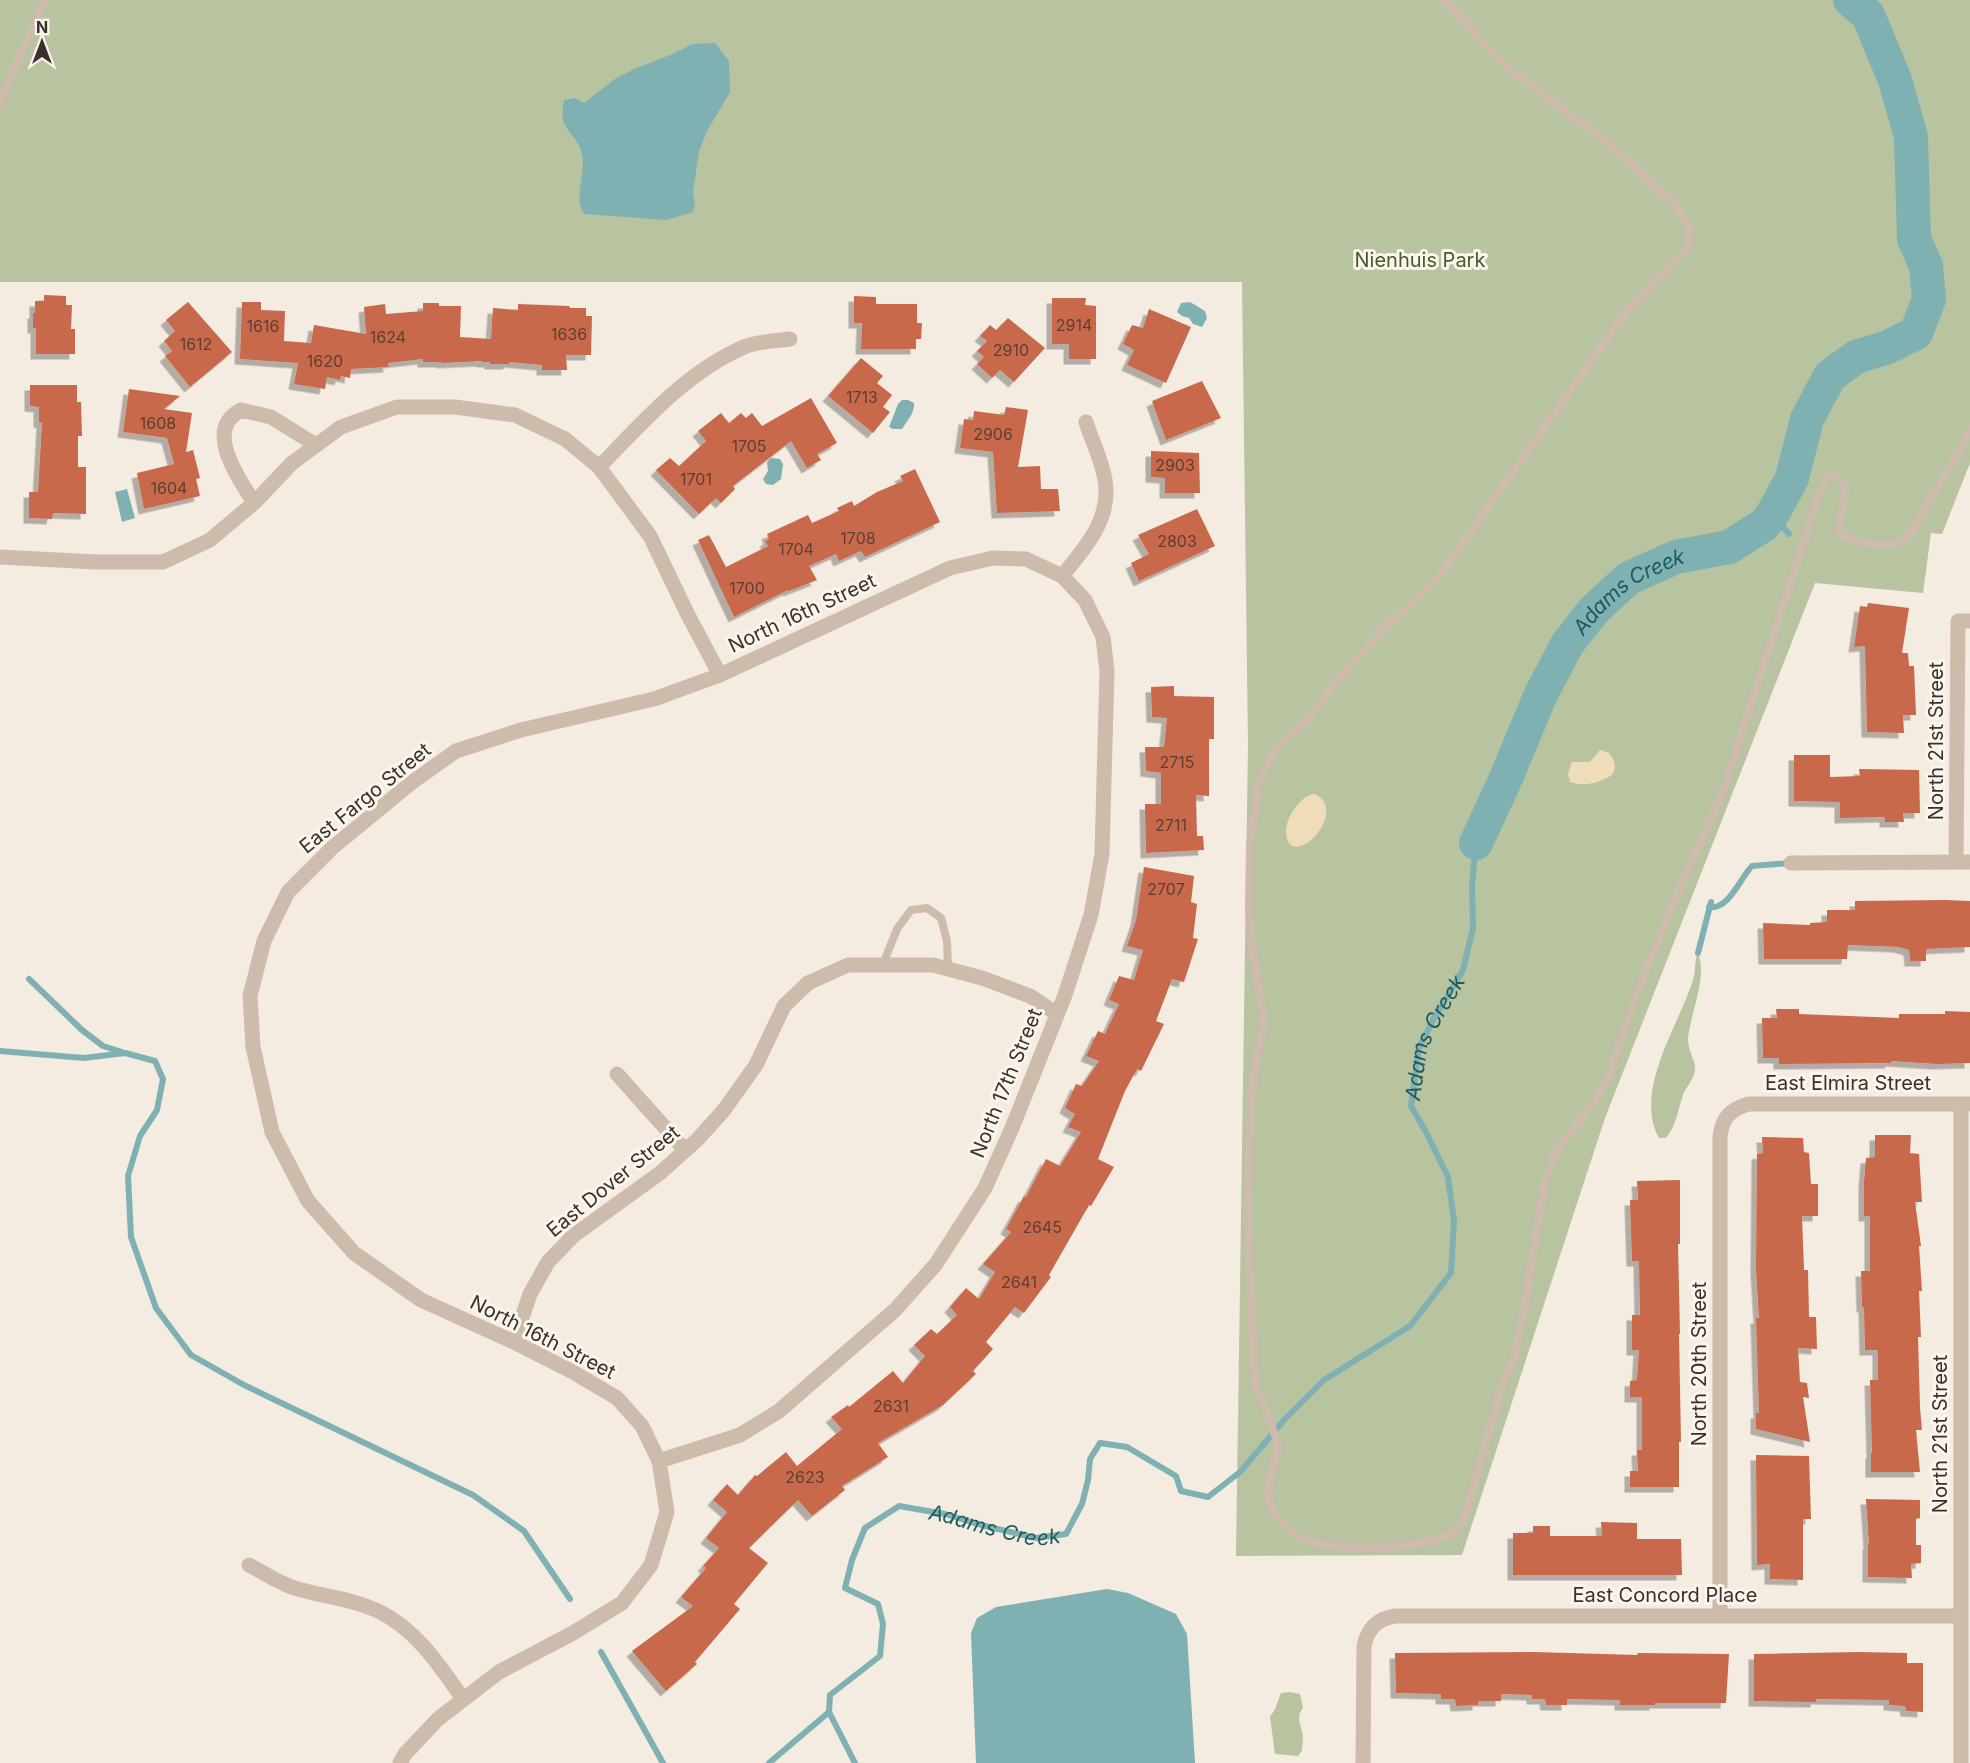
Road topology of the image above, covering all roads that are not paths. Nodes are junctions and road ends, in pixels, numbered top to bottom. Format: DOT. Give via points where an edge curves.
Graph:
graph roads {
  1 [pos="45,0"];
  2 [pos="1444,0"];
  3 [pos="0,105"];
  4 [pos="790,339"];
  5 [pos="1086,422"];
  6 [pos="1970,429"];
  7 [pos="316,445"];
  8 [pos="599,467"];
  9 [pos="254,503"];
  10 [pos="0,557"];
  11 [pos="1062,576"];
  12 [pos="1964,621"];
  13 [pos="720,675"];
  14 [pos="1963,862"];
  15 [pos="1791,863"];
  16 [pos="883,964"];
  17 [pos="948,969"];
  18 [pos="250,996"];
  19 [pos="1058,1014"];
  20 [pos="617,1074"];
  21 [pos="1966,1104"];
  22 [pos="1728,1114"];
  23 [pos="685,1150"];
  24 [pos="514,1342"];
  25 [pos="659,1461"];
  26 [pos="249,1565"];
  27 [pos="1720,1616"];
  28 [pos="1961,1617"];
  29 [pos="463,1700"];
  30 [pos="400,1763"];
  31 [pos="1363,1763"];
  32 [pos="1961,1763"];
  1 -- 3 [label="lane"];
  2 -- 6 [label="lane" via="1507,67 1615,149 1675,205 1687,223 1689,246 1623,316 1442,572 1377,635 1312,715 1277,748 1257,790 1249,869 1252,945 1264,1019 1251,1100 1248,1219 1254,1367 1256,1386 1277,1440 1268,1489 1270,1503 1294,1534 1308,1542 1345,1547 1400,1546 1452,1534 1461,1523 1513,1361 1550,1165 1606,1082 1646,969 1722,794 1823,483 1834,476 1843,481 1845,496 1837,525 1842,536 1882,544 1902,541 1916,526"];
  4 -- 8 [label="street" via="746,346 702,371 658,407"];
  5 -- 11 [label="street" via="1105,479 1107,500 1088,543"];
  7 -- 8 [label="street, North 16th Street" via="342,427 397,407 455,407 515,415 565,439"];
  7 -- 9 [label="street, North 16th Street" via="292,463"];
  7 -- 9 [label="street" via="271,417 241,410 231,415 224,432 226,446 234,470"];
  8 -- 13 [label="street, North 16th Street" via="650,536"];
  9 -- 10 [label="street, North 16th Street" via="210,540 163,562"];
  11 -- 13 [label="street, North 16th Street" via="1026,559 993,558 950,568"];
  11 -- 19 [label="street, North 17th Street" via="1085,600 1103,637 1107,671 1102,854 1091,915"];
  12 -- 14 [label="street, North 21st Street"];
  13 -- 18 [label="street, East Fargo Street" via="654,699 521,730 456,751 332,848 288,892 264,940"];
  14 -- 15 [label="street"];
  16 -- 17 [label="street, East Dover Street"];
  16 -- 17 [label="lane" via="897,929 911,910 927,908 941,918"];
  16 -- 23 [label="street, East Dover Street" via="848,965 808,982 784,1006 756,1065 724,1110"];
  17 -- 19 [label="street, East Dover Street" via="1029,996"];
  18 -- 24 [label="street, North 16th Street" via="253,1047 272,1132 308,1201 354,1253 421,1300"];
  19 -- 25 [label="street, North 17th Street" via="985,1188 936,1264 894,1310 779,1411 740,1435"];
  20 -- 23 [label="street"];
  21 -- 22 [label="street, East Elmira Street" via="1749,1104"];
  21 -- 28 [label="street, North 21st Street"];
  22 -- 27 [label="street, North 20th Street" via="1720,1137"];
  23 -- 24 [label="street, East Dover Street" via="660,1173 573,1236 548,1262 530,1294"];
  24 -- 25 [label="street, North 16th Street" via="617,1398 642,1426"];
  25 -- 29 [label="street, North 16th Street" via="667,1512 651,1565 622,1603 499,1672"];
  26 -- 29 [label="street" via="296,1589 379,1611 409,1632 440,1665"];
  27 -- 28 [label="street, East Concord Place"];
  27 -- 31 [label="street, East Concord Place" via="1386,1618 1372,1626 1364,1646"];
  28 -- 32 [label="street, North 21st Street"];
  29 -- 30 [label="street, North 16th Street" via="438,1719"];
}
